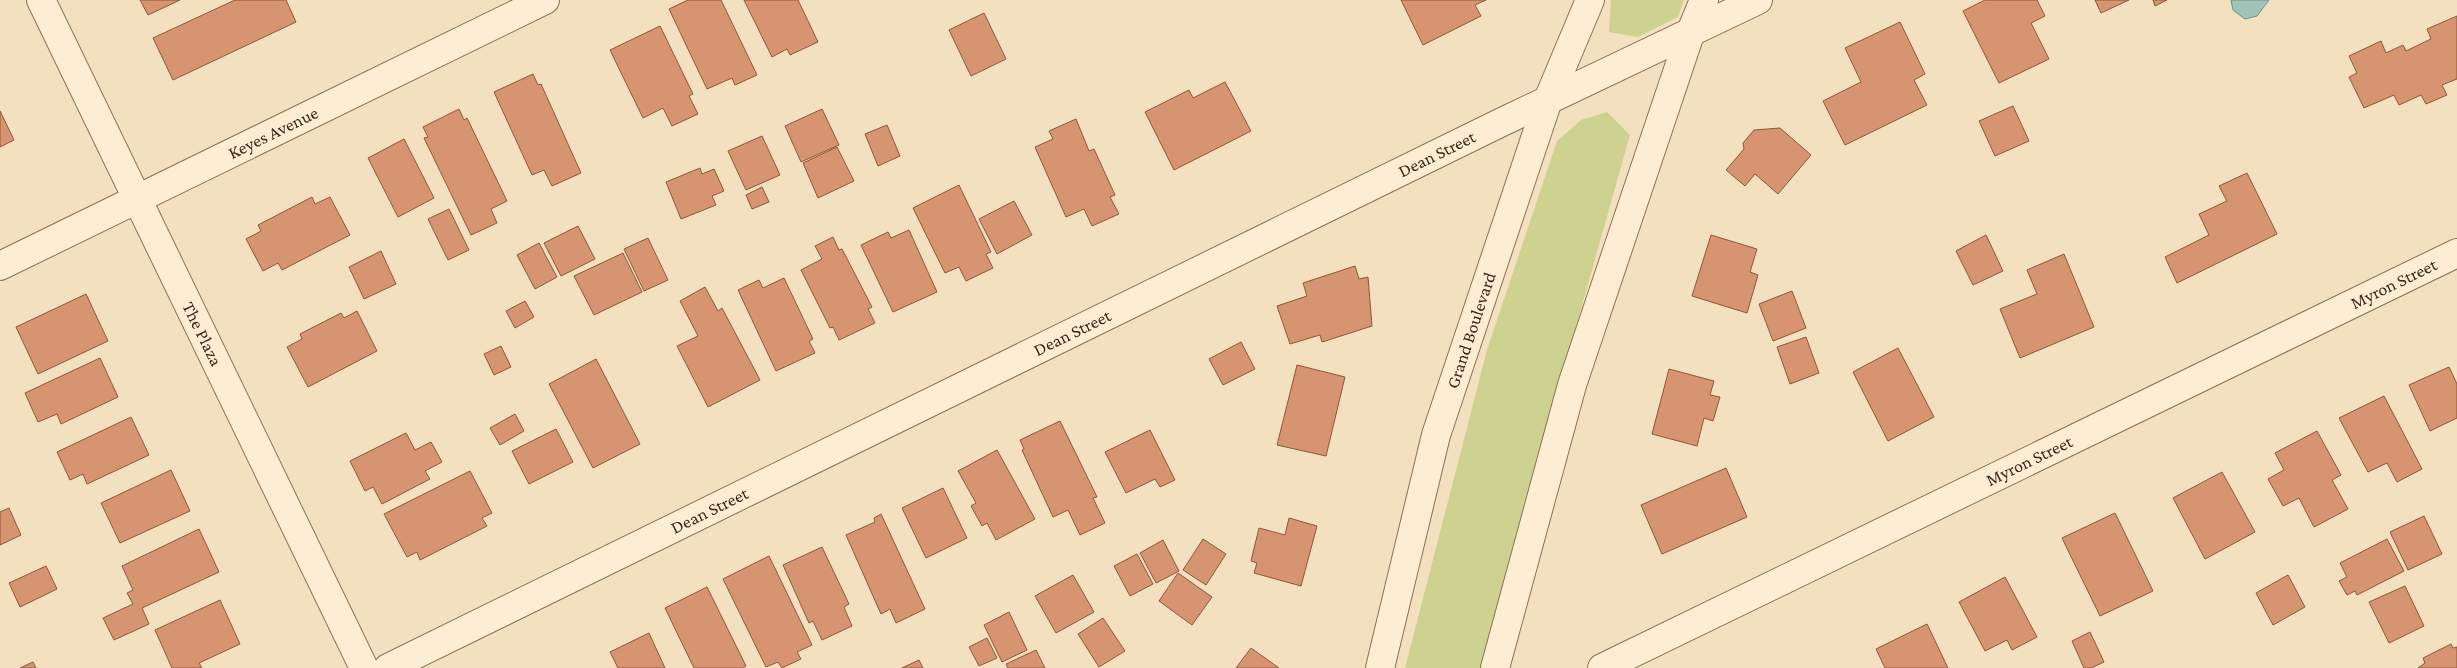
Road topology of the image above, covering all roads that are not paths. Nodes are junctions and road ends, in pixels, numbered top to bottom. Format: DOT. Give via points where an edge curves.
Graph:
graph roads {
  1 [pos="41,0"];
  2 [pos="545,0"];
  3 [pos="1590,0"];
  4 [pos="1704,0"];
  5 [pos="1758,0"];
  6 [pos="1690,34"];
  7 [pos="1548,100"];
  8 [pos="137,200"];
  9 [pos="2457,253"];
  10 [pos="0,266"];
  11 [pos="364,668"];
  12 [pos="388,668"];
  13 [pos="1380,668"];
  14 [pos="1495,668"];
  15 [pos="1602,668"];
  1 -- 8 [label="street, The Plaza"];
  2 -- 8 [label="street, Keyes Avenue"];
  3 -- 7 [label="street, Grand Boulevard"];
  4 -- 6 [label="street"];
  5 -- 6 [label="street, Dean Street"];
  6 -- 7 [label="street, Dean Street"];
  6 -- 14 [label="street" via="1572,385"];
  7 -- 12 [label="street, Dean Street"];
  7 -- 13 [label="street, Grand Boulevard" via="1436,435"];
  8 -- 10 [label="street, Keyes Avenue"];
  8 -- 11 [label="street, The Plaza"];
  9 -- 15 [label="street, Myron Street"];
}
